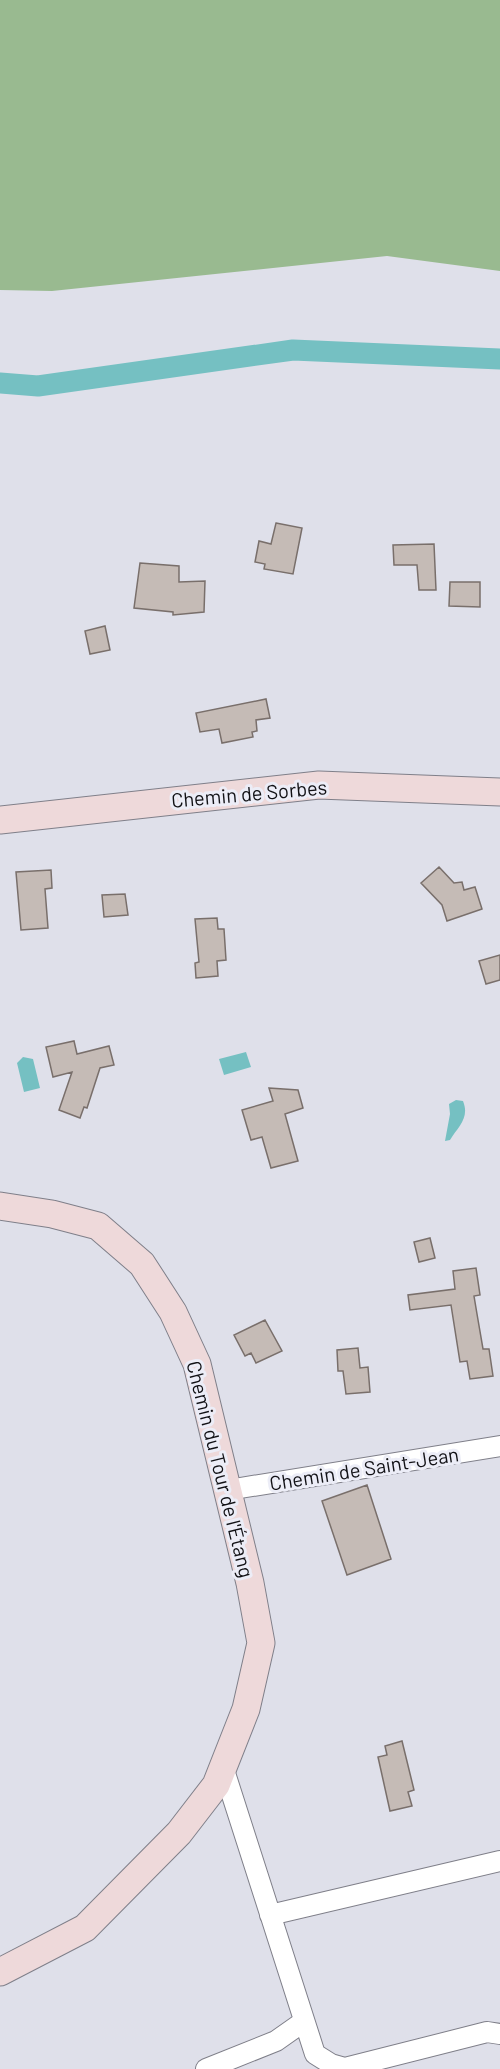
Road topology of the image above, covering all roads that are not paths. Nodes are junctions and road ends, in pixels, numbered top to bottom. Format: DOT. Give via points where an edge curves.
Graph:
graph roads {
  1 [pos="500,792"];
  2 [pos="0,820"];
  3 [pos="0,1206"];
  4 [pos="500,1446"];
  5 [pos="228,1490"];
  6 [pos="223,1767"];
  7 [pos="500,1861"];
  8 [pos="270,1915"];
  9 [pos="0,1972"];
  10 [pos="303,2022"];
  11 [pos="500,2034"];
  12 [pos="206,2069"];
  1 -- 2 [label="street, Chemin de Sorbes" via="319,785"];
  3 -- 5 [label="street, Chemin du Tour de l'Étang" via="98,1226 142,1264 173,1312 197,1364"];
  4 -- 5 [label="street, Chemin de Saint-Jean"];
  5 -- 6 [label="street, Chemin du Tour de l'Étang" via="261,1643 246,1709"];
  6 -- 8 [label="street"];
  6 -- 9 [label="street, Chemin du Tour de l'Étang" via="216,1785 179,1833 85,1928"];
  7 -- 8 [label="street"];
  8 -- 10 [label="street"];
  10 -- 11 [label="street" via="315,2054 345,2068 487,2032"];
  10 -- 12 [label="street" via="276,2041"];
}
